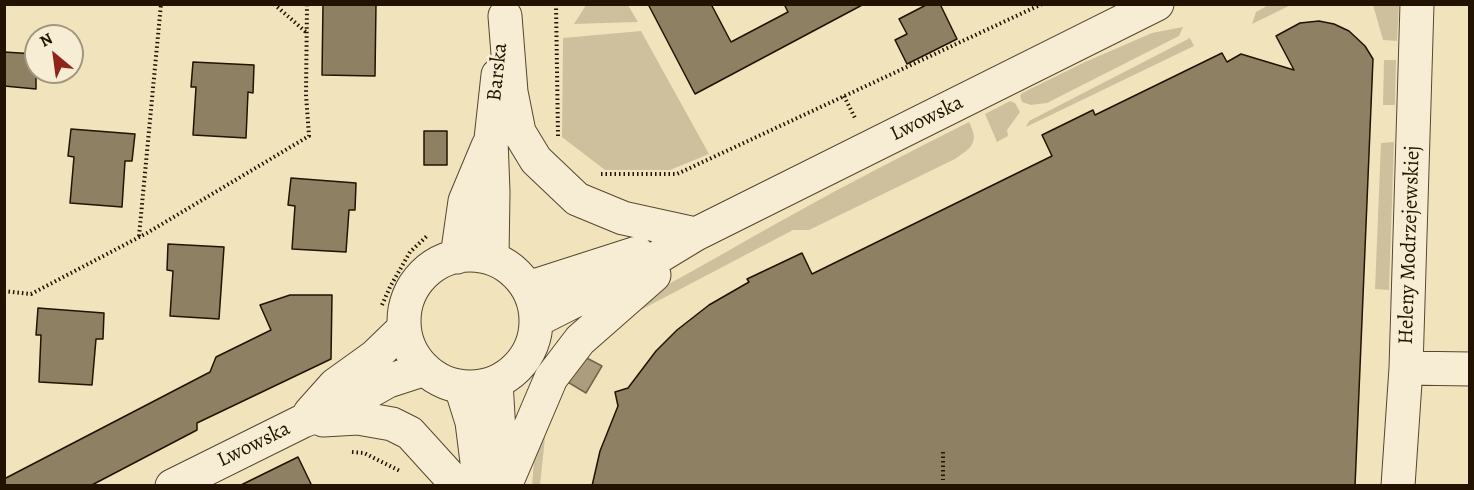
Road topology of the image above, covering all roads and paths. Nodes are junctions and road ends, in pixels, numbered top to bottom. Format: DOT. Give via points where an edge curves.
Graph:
graph roads {
  1 [pos="161,4"];
  2 [pos="274,4"];
  3 [pos="307,4"];
  4 [pos="556,4"];
  5 [pos="1042,4"];
  6 [pos="1157,4"];
  7 [pos="1418,4"];
  8 [pos="505,10"];
  9 [pos="306,33"];
  10 [pos="491,139"];
  11 [pos="536,160"];
  12 [pos="591,174"];
  13 [pos="462,221"];
  14 [pos="696,234"];
  15 [pos="139,237"];
  16 [pos="457,256"];
  17 [pos="492,258"];
  18 [pos="528,288"];
  19 [pos="4,291"];
  20 [pos="393,317"];
  21 [pos="537,320"];
  22 [pos="1406,368"];
  23 [pos="425,369"];
  24 [pos="1470,369"];
  25 [pos="496,382"];
  26 [pos="461,387"];
  27 [pos="303,421"];
  28 [pos="345,451"];
  29 [pos="943,452"];
  30 [pos="394,467"];
  31 [pos="943,480"];
  32 [pos="172,486"];
  33 [pos="455,486"];
  34 [pos="480,486"];
  35 [pos="504,486"];
  36 [pos="1398,486"];
  1 -- 15 [label="path"];
  2 -- 9 [label="path"];
  3 -- 9 [label="path"];
  4 -- 11 [label="path" via="558,142"];
  5 -- 12 [label="path" via="677,174"];
  6 -- 14 [label="street, Lwowska"];
  7 -- 22 [label="street, Heleny Modrzejewskiej"];
  8 -- 10 [label="street, Barska"];
  8 -- 11 [label="street" via="511,92 519,132"];
  9 -- 15 [label="path" via="309,136"];
  10 -- 13 [label="street, Barska" via="465,201"];
  10 -- 17 [label="street, Barska"];
  11 -- 14 [label="street" via="577,199 623,218"];
  13 -- 16 [label="street, Barska"];
  13 -- 20 [label="path" via="447,218 410,252 390,286"];
  14 -- 18 [label="street, Lwowska"];
  14 -- 21 [label="street, Lwowska" via="640,268"];
  14 -- 35 [label="street" via="580,340 551,378"];
  15 -- 19 [label="path" via="31,294"];
  16 -- 17 [label="street"];
  16 -- 20 [label="street" via="425,272 412,288 405,308"];
  17 -- 18 [label="street" via="513,270"];
  18 -- 21 [label="street"];
  20 -- 23 [label="street"];
  20 -- 27 [label="street, Lwowska" via="374,357 335,385"];
  21 -- 25 [label="street" via="527,356"];
  22 -- 24 [label="street"];
  22 -- 36 [label="street, Heleny Modrzejewskiej"];
  23 -- 26 [label="street" via="436,378"];
  23 -- 27 [label="street, Lwowska" via="388,381 347,404"];
  25 -- 26 [label="street"];
  25 -- 35 [label="street"];
  26 -- 34 [label="street" via="471,422"];
  27 -- 32 [label="street, Lwowska"];
  27 -- 33 [label="street" via="358,418 392,424 410,433"];
  28 -- 30 [label="path" via="364,453"];
  29 -- 31 [label="path"];
}
